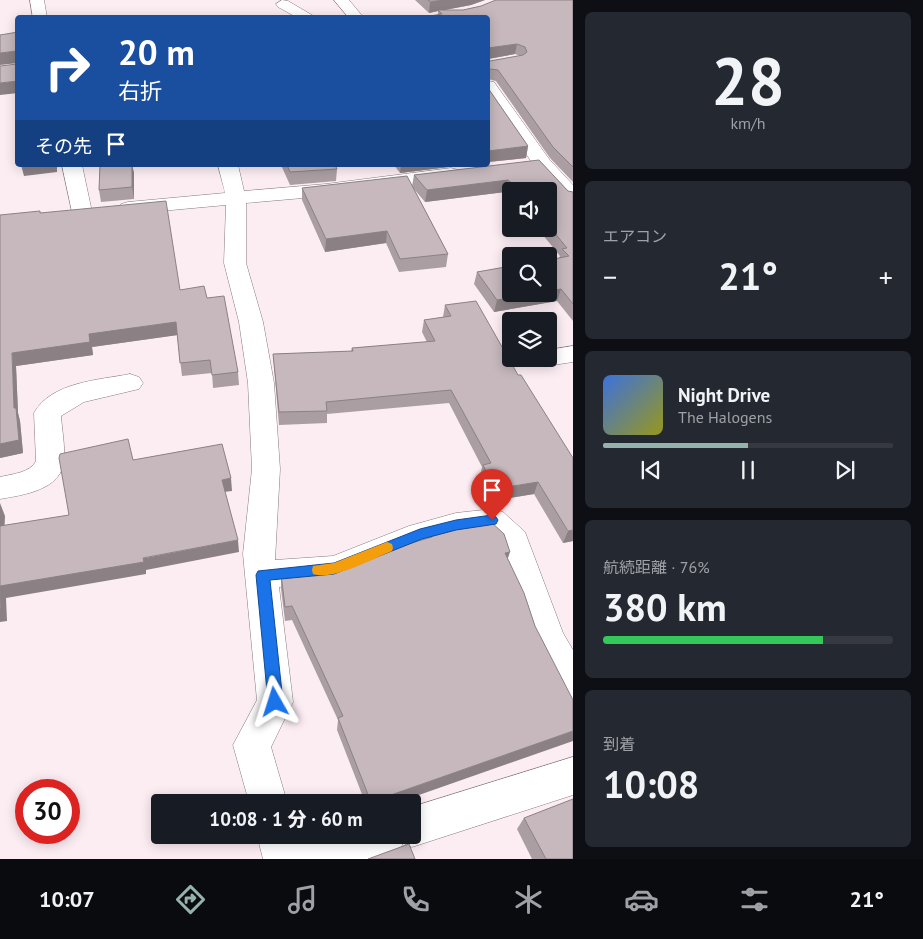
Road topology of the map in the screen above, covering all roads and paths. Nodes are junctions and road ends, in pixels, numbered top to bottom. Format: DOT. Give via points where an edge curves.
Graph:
graph roads {
  1 [pos="37,0"];
  2 [pos="341,0"];
  3 [pos="283,4"];
  4 [pos="40,15"];
  5 [pos="304,15"];
  6 [pos="354,15"];
  7 [pos="490,90"];
  8 [pos="542,163"];
  9 [pos="523,165"];
  10 [pos="73,167"];
  11 [pos="228,167"];
  12 [pos="473,171"];
  13 [pos="573,196"];
  14 [pos="236,198"];
  15 [pos="130,383"];
  16 [pos="0,488"];
  17 [pos="262,575"];
  18 [pos="573,683"];
  19 [pos="573,776"];
  20 [pos="266,794"];
  21 [pos="421,824"];
  22 [pos="279,844"];
  23 [pos="358,844"];
  24 [pos="283,859"];
  25 [pos="311,859"];
  1 -- 4 [label="street"];
  2 -- 6 [label="street"];
  3 -- 5 [label="street"];
  7 -- 8 [label="street"];
  8 -- 9 [label="street"];
  8 -- 13 [label="street"];
  10 -- 14 [label="street" via="90,212"];
  11 -- 14 [label="street"];
  12 -- 14 [label="street"];
  14 -- 17 [label="street" via="235,262 251,322 261,383 266,468 260,554"];
  15 -- 16 [label="street" via="57,402 47,413 50,461 44,474 25,483"];
  17 -- 18 [label="street" via="334,569 420,534 492,520 514,541 548,639"];
  17 -- 20 [label="street" via="275,702 252,745"];
  19 -- 21 [label="street"];
  22 -- 24 [label="street"];
  23 -- 25 [label="street"];
}
